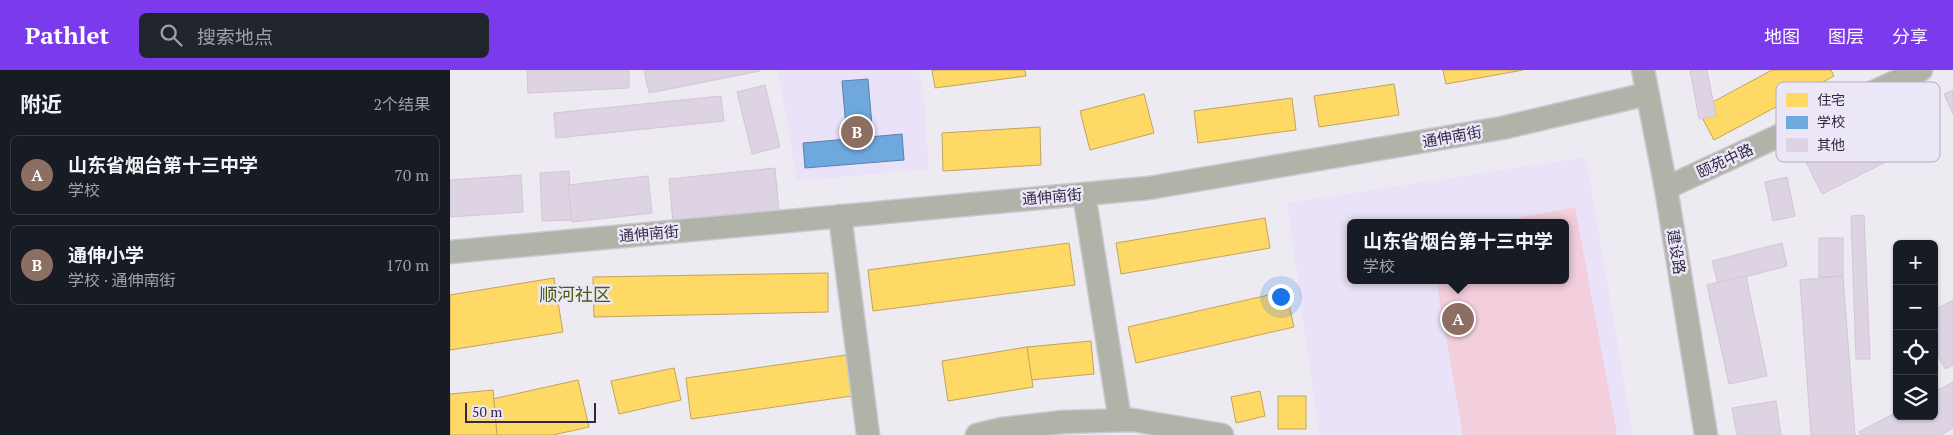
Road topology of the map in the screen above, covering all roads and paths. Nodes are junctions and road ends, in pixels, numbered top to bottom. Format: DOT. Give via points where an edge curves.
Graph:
graph roads {
  1 [pos="1643,70"];
  2 [pos="1921,70"];
  3 [pos="1895,82"];
  4 [pos="1647,94"];
  5 [pos="1776,137"];
  6 [pos="1666,188"];
  7 [pos="1084,194"];
  8 [pos="840,216"];
  9 [pos="450,252"];
  10 [pos="1120,420"];
  11 [pos="868,435"];
  12 [pos="978,435"];
  13 [pos="1222,435"];
  14 [pos="1706,435"];
  1 -- 4 [label="street, 建设路"];
  2 -- 3 [label="street, 颐苑中路"];
  4 -- 6 [label="street, 建设路"];
  4 -- 7 [label="street, 通伸南街" via="1502,128 1149,188"];
  5 -- 6 [label="street, 颐苑中路"];
  6 -- 14 [label="street, 建设路"];
  7 -- 8 [label="street, 通伸南街"];
  7 -- 10 [label="street"];
  8 -- 9 [label="street, 通伸南街"];
  8 -- 11 [label="street"];
  10 -- 12 [label="street" via="1063,422"];
  10 -- 13 [label="street"];
}
